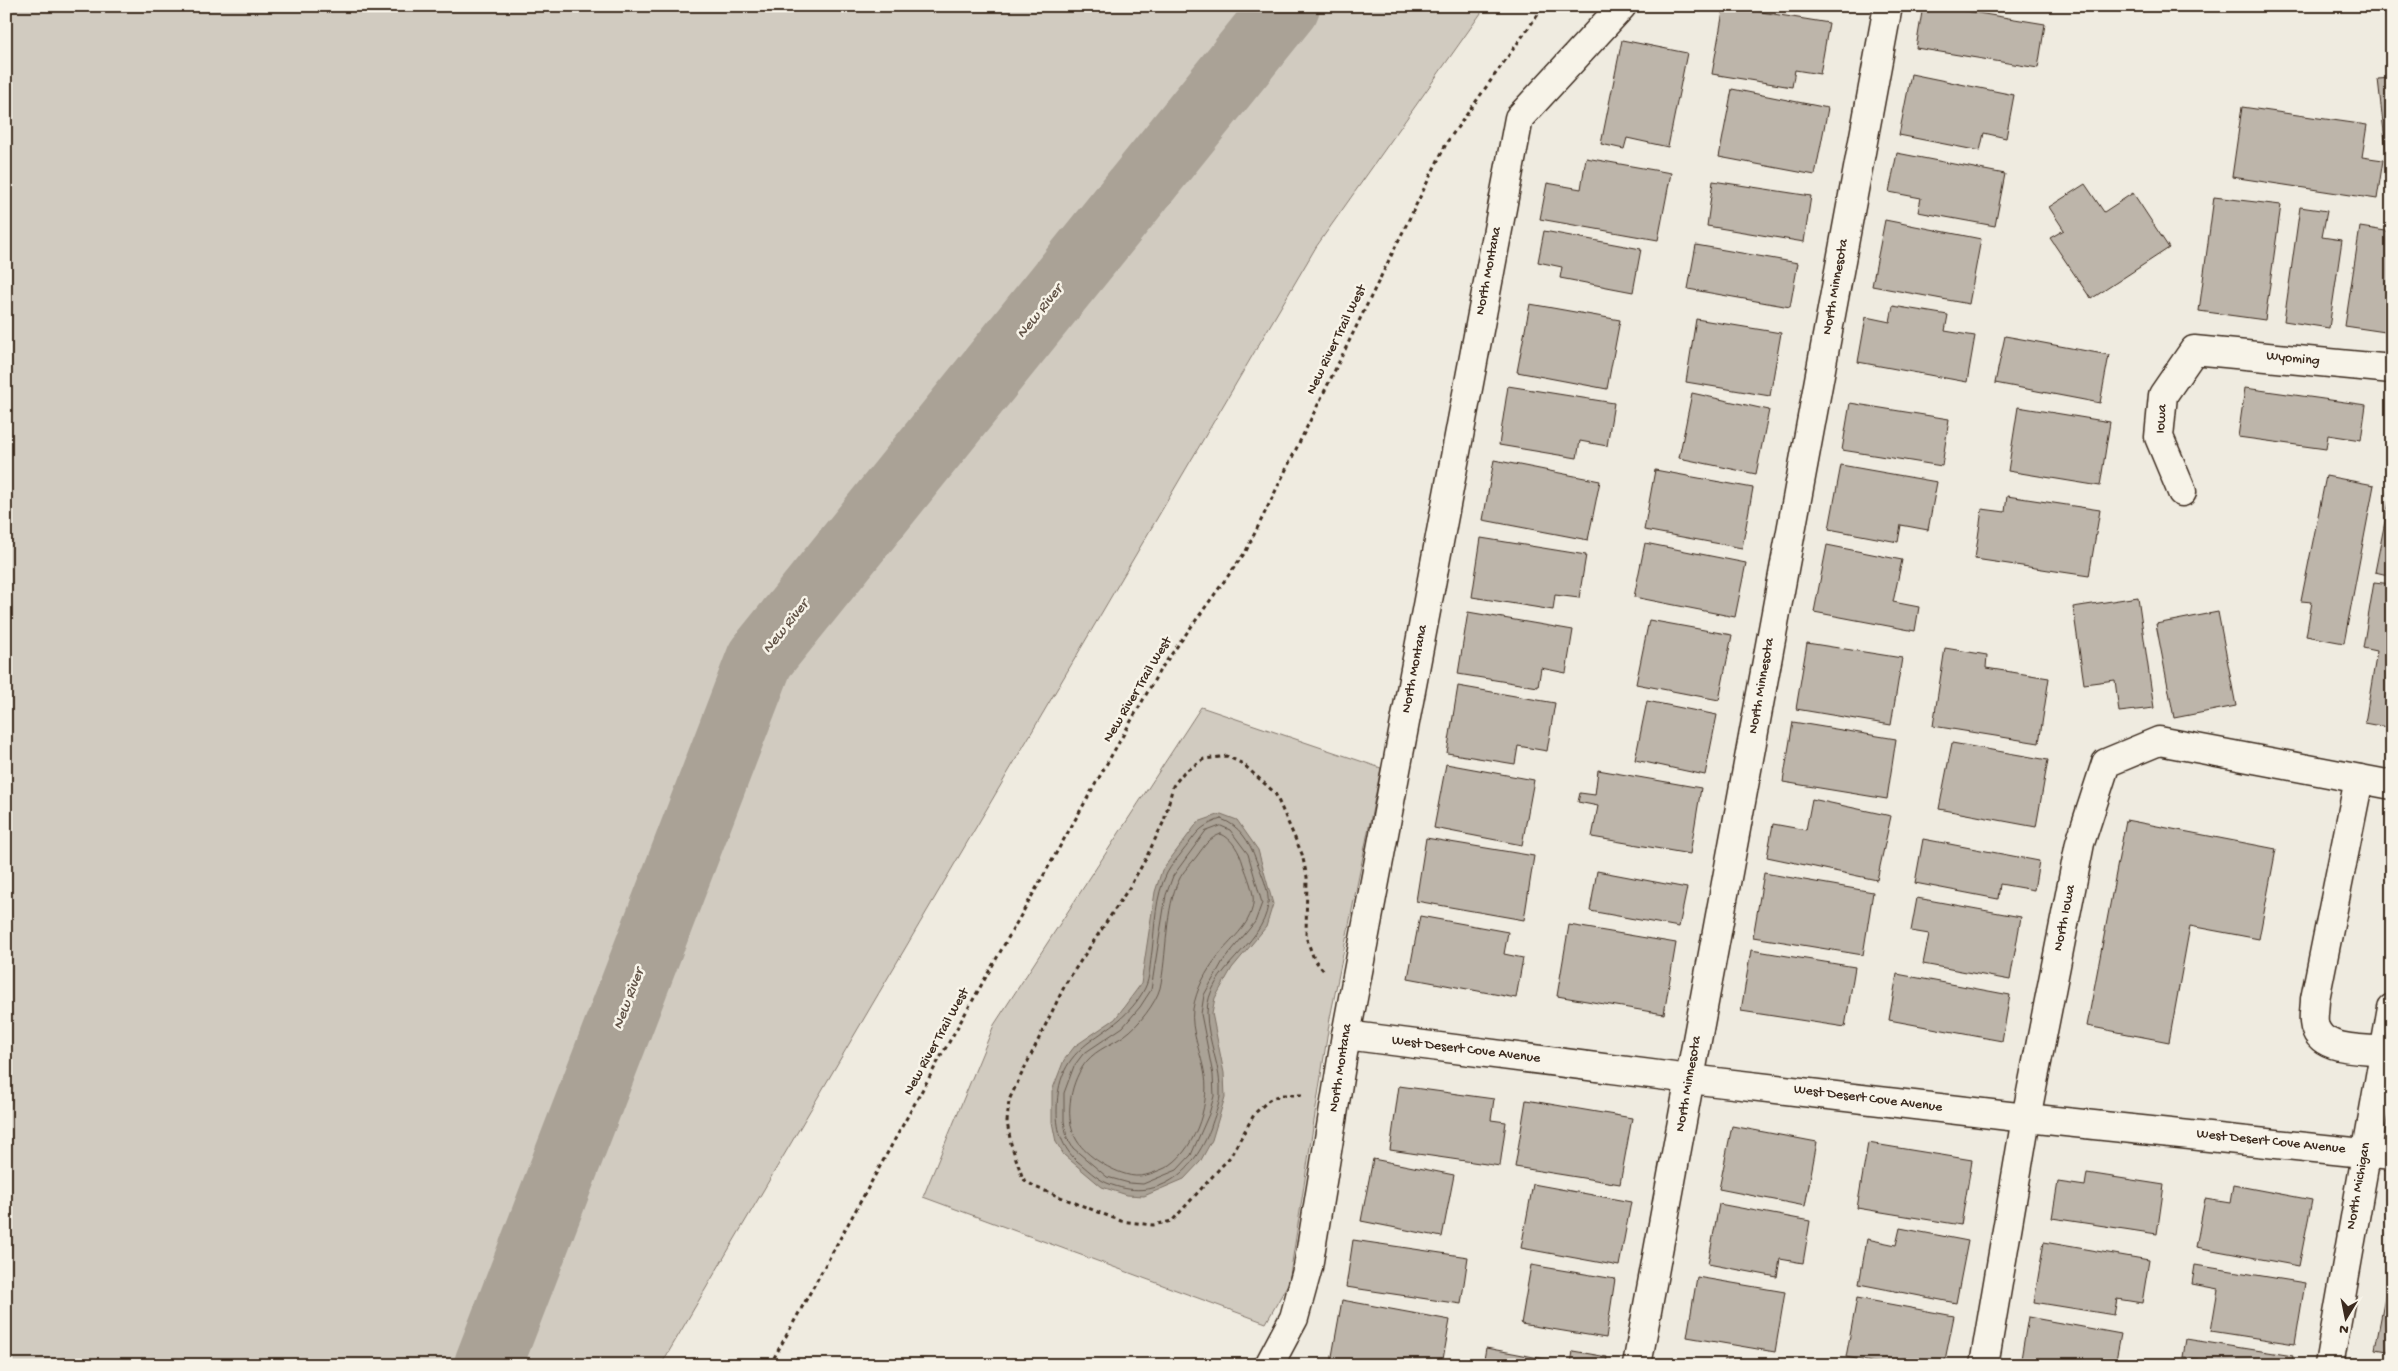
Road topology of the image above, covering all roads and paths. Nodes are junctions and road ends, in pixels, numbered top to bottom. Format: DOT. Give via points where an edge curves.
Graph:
graph roads {
  1 [pos="1544,6"];
  2 [pos="1622,6"];
  3 [pos="1888,6"];
  4 [pos="2194,350"];
  5 [pos="2392,369"];
  6 [pos="2182,492"];
  7 [pos="2359,779"];
  8 [pos="2392,785"];
  9 [pos="1355,988"];
  10 [pos="2392,1008"];
  11 [pos="1346,1034"];
  12 [pos="2384,1051"];
  13 [pos="1690,1079"];
  14 [pos="1336,1101"];
  15 [pos="2026,1118"];
  16 [pos="2365,1152"];
  17 [pos="2392,1156"];
  18 [pos="770,1365"];
  19 [pos="1269,1365"];
  20 [pos="1637,1365"];
  21 [pos="1984,1365"];
  22 [pos="2329,1365"];
  1 -- 18 [label="path, New River Trail West" via="1447,142 1246,551 1160,670"];
  2 -- 9 [label="lane, North Montana" via="1519,118"];
  3 -- 13 [label="lane, North Minnesota"];
  4 -- 5 [label="lane, Wyoming"];
  4 -- 6 [label="lane, Iowa" via="2163,395 2159,437"];
  7 -- 8 [label="lane, North Iowa"];
  7 -- 12 [label="lane" via="2315,999 2314,1024 2318,1035 2330,1044"];
  7 -- 15 [label="lane, North Iowa" via="2159,740 2106,764 2080,843"];
  9 -- 11 [label="lane, North Montana"];
  9 -- 14 [label="path" via="1338,983 1314,959 1306,937 1307,877 1302,854 1275,794 1243,764 1227,756 1204,759 1184,772 1173,786 1164,821 1130,888 1066,983 1009,1100 1007,1122 1010,1144 1023,1179 1121,1222 1153,1225 1172,1221 1230,1157 1255,1113 1269,1100 1300,1094"];
  10 -- 12 [label="lane, North Michigan"];
  11 -- 13 [label="lane, West Desert Cove Avenue"];
  11 -- 14 [label="lane, North Montana"];
  12 -- 16 [label="lane, North Michigan"];
  13 -- 15 [label="lane, West Desert Cove Avenue"];
  13 -- 20 [label="lane, North Minnesota"];
  14 -- 19 [label="lane, North Montana" via="1308,1267 1294,1318"];
  15 -- 16 [label="lane, West Desert Cove Avenue"];
  15 -- 21 [label="lane, North Iowa"];
  16 -- 17 [label="lane, West Desert Cove Avenue"];
  16 -- 22 [label="lane, North Michigan"];
}
